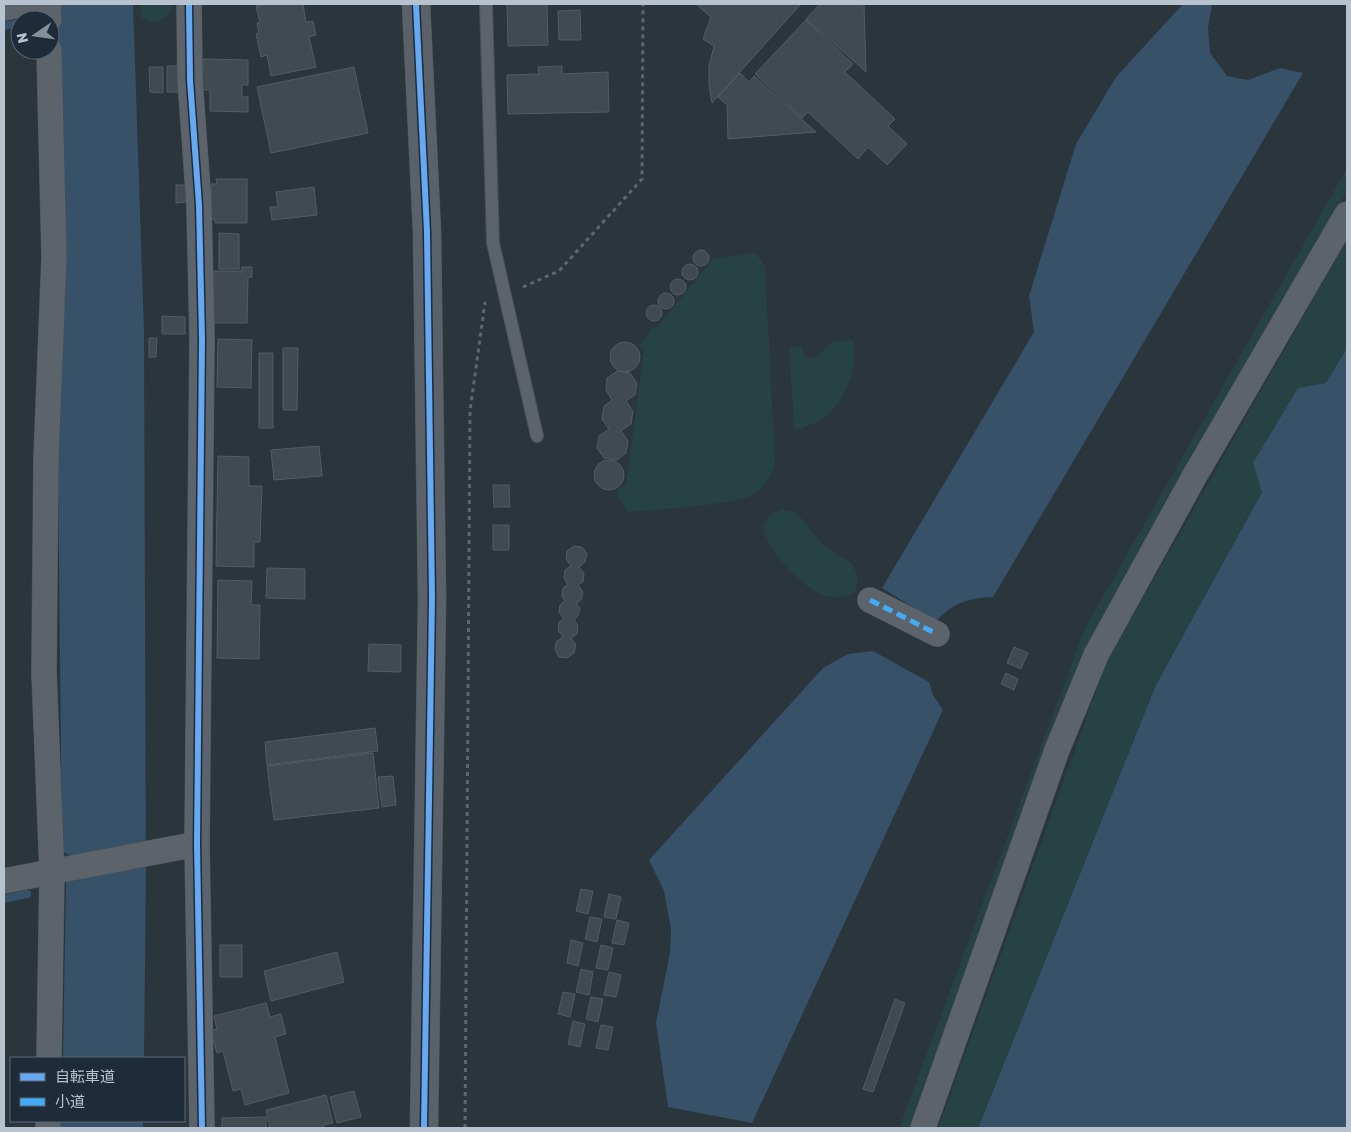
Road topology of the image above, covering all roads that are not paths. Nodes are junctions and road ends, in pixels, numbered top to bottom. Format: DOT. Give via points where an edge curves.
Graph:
graph roads {
  1 [pos="25,4"];
  2 [pos="189,4"];
  3 [pos="416,4"];
  4 [pos="486,4"];
  5 [pos="4,8"];
  6 [pos="49,60"];
  7 [pos="1347,214"];
  8 [pos="537,436"];
  9 [pos="870,600"];
  10 [pos="937,634"];
  11 [pos="197,844"];
  12 [pos="59,871"];
  13 [pos="4,881"];
  14 [pos="49,1057"];
  15 [pos="202,1128"];
  16 [pos="424,1128"];
  17 [pos="923,1128"];
  1 -- 5 [label="street"];
  2 -- 11 [label="street" via="202,339"];
  3 -- 16 [label="street" via="427,232 432,598"];
  4 -- 8 [label="lane" via="493,243"];
  6 -- 12 [label="street" via="54,258 46,459 44,673"];
  7 -- 17 [label="street" via="1194,477 1096,655 1057,750"];
  9 -- 10 [label="street"];
  11 -- 12 [label="street"];
  11 -- 15 [label="street"];
  12 -- 13 [label="street"];
  12 -- 14 [label="street"];
}
